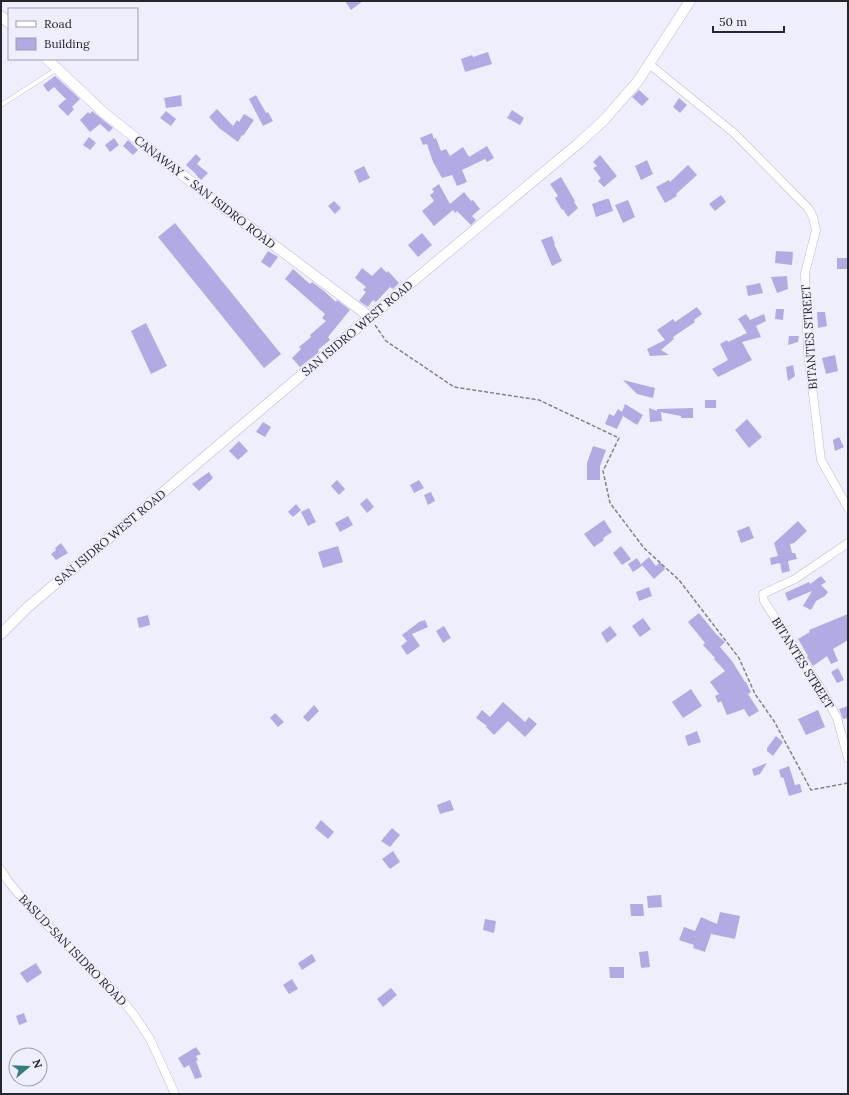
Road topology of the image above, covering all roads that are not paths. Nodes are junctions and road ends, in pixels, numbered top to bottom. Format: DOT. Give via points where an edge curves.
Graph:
graph roads {
  1 [pos="690,1"];
  2 [pos="48,60"];
  3 [pos="649,64"];
  4 [pos="57,68"];
  5 [pos="1,105"];
  6 [pos="370,317"];
  7 [pos="848,508"];
  8 [pos="848,543"];
  9 [pos="1,634"];
  10 [pos="848,758"];
  11 [pos="1,870"];
  12 [pos="175,1094"];
  1 -- 3 [label="street, SAN ISIDRO WEST ROAD"];
  2 -- 4 [label="street, CANAWAY – SAN ISIDRO ROAD"];
  3 -- 6 [label="street, SAN ISIDRO WEST ROAD" via="638,81 599,125"];
  3 -- 7 [label="street, BITANTES STREET" via="734,132 814,217 816,230 805,273 808,353 821,460"];
  4 -- 5 [label="lane"];
  4 -- 6 [label="street, CANAWAY – SAN ISIDRO ROAD" via="104,113 223,207"];
  6 -- 9 [label="street, SAN ISIDRO WEST ROAD" via="28,607"];
  8 -- 10 [label="street, BITANTES STREET" via="795,579 764,594 764,601 837,718"];
  11 -- 12 [label="street, BASUD-SAN ISIDRO ROAD" via="33,911 117,994 135,1016 150,1039"];
}
